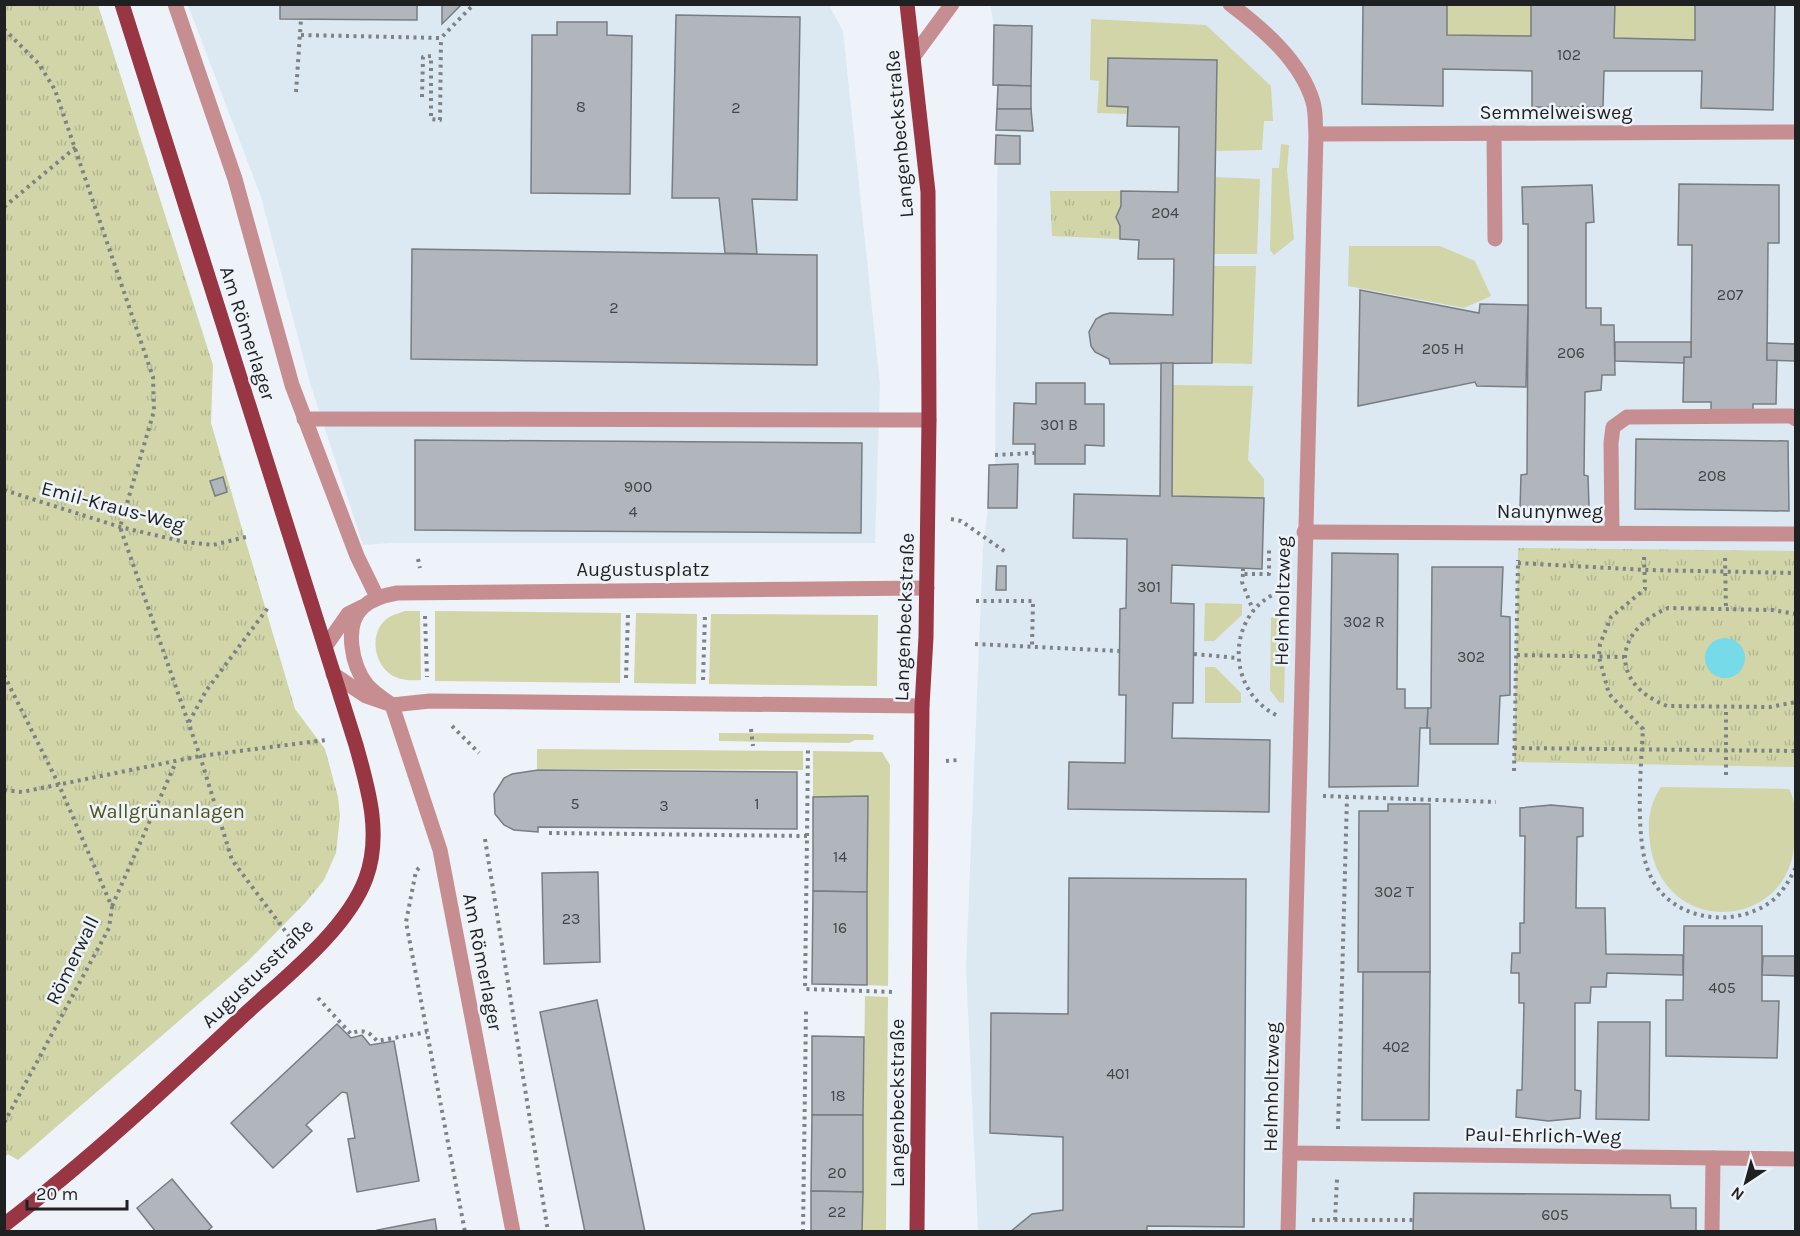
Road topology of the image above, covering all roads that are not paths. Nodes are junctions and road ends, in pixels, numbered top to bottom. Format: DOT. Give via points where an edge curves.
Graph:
graph roads {
  1 [pos="122,4"];
  2 [pos="176,4"];
  3 [pos="907,4"];
  4 [pos="952,4"];
  5 [pos="1230,4"];
  6 [pos="913,57"];
  7 [pos="1796,132"];
  8 [pos="1494,133"];
  9 [pos="1316,134"];
  10 [pos="1496,239"];
  11 [pos="304,419"];
  12 [pos="1796,419"];
  13 [pos="929,420"];
  14 [pos="1304,532"];
  15 [pos="1612,532"];
  16 [pos="1796,534"];
  17 [pos="927,588"];
  18 [pos="377,597"];
  19 [pos="362,607"];
  20 [pos="325,647"];
  21 [pos="333,674"];
  22 [pos="392,705"];
  23 [pos="922,706"];
  24 [pos="1290,1153"];
  25 [pos="1713,1158"];
  26 [pos="1796,1159"];
  27 [pos="4,1225"];
  28 [pos="1288,1225"];
  29 [pos="513,1232"];
  30 [pos="917,1232"];
  31 [pos="1712,1232"];
  1 -- 20 [label="main road, Am Römerlager"];
  2 -- 11 [label="street" via="235,179"];
  3 -- 6 [label="main road, Langenbeckstraße"];
  4 -- 6 [label="street"];
  5 -- 9 [label="street, Helmholtzweg" via="1281,49 1301,74 1313,102"];
  6 -- 13 [label="main road, Langenbeckstraße" via="928,192"];
  7 -- 8 [label="street, Semmelweisweg"];
  8 -- 9 [label="street, Semmelweisweg"];
  8 -- 10 [label="street"];
  9 -- 14 [label="street, Helmholtzweg"];
  11 -- 13 [label="street"];
  11 -- 18 [label="street"];
  12 -- 15 [label="street" via="1627,417 1613,427"];
  13 -- 17 [label="main road, Langenbeckstraße"];
  14 -- 15 [label="street, Naunynweg"];
  14 -- 24 [label="street, Helmholtzweg"];
  15 -- 16 [label="street, Naunynweg"];
  17 -- 18 [label="street, Augustusplatz" via="423,591"];
  17 -- 23 [label="main road, Langenbeckstraße"];
  18 -- 19 [label="street, Augustusplatz"];
  19 -- 20 [label="street, Augustusplatz" via="348,614"];
  19 -- 22 [label="street" via="353,632 355,660 368,686"];
  20 -- 21 [label="main road, Am Römerlager"];
  21 -- 22 [label="street" via="366,696"];
  21 -- 27 [label="main road, Augustusstraße" via="371,799 373,843 366,879 343,917 307,956 131,1120"];
  22 -- 23 [label="street" via="430,701"];
  22 -- 29 [label="street, Am Römerlager" via="440,850"];
  23 -- 30 [label="main road, Langenbeckstraße"];
  24 -- 25 [label="street, Paul-Ehrlich-Weg"];
  24 -- 28 [label="street, Helmholtzweg"];
  25 -- 26 [label="street, Paul-Ehrlich-Weg"];
  25 -- 31 [label="street"];
}
